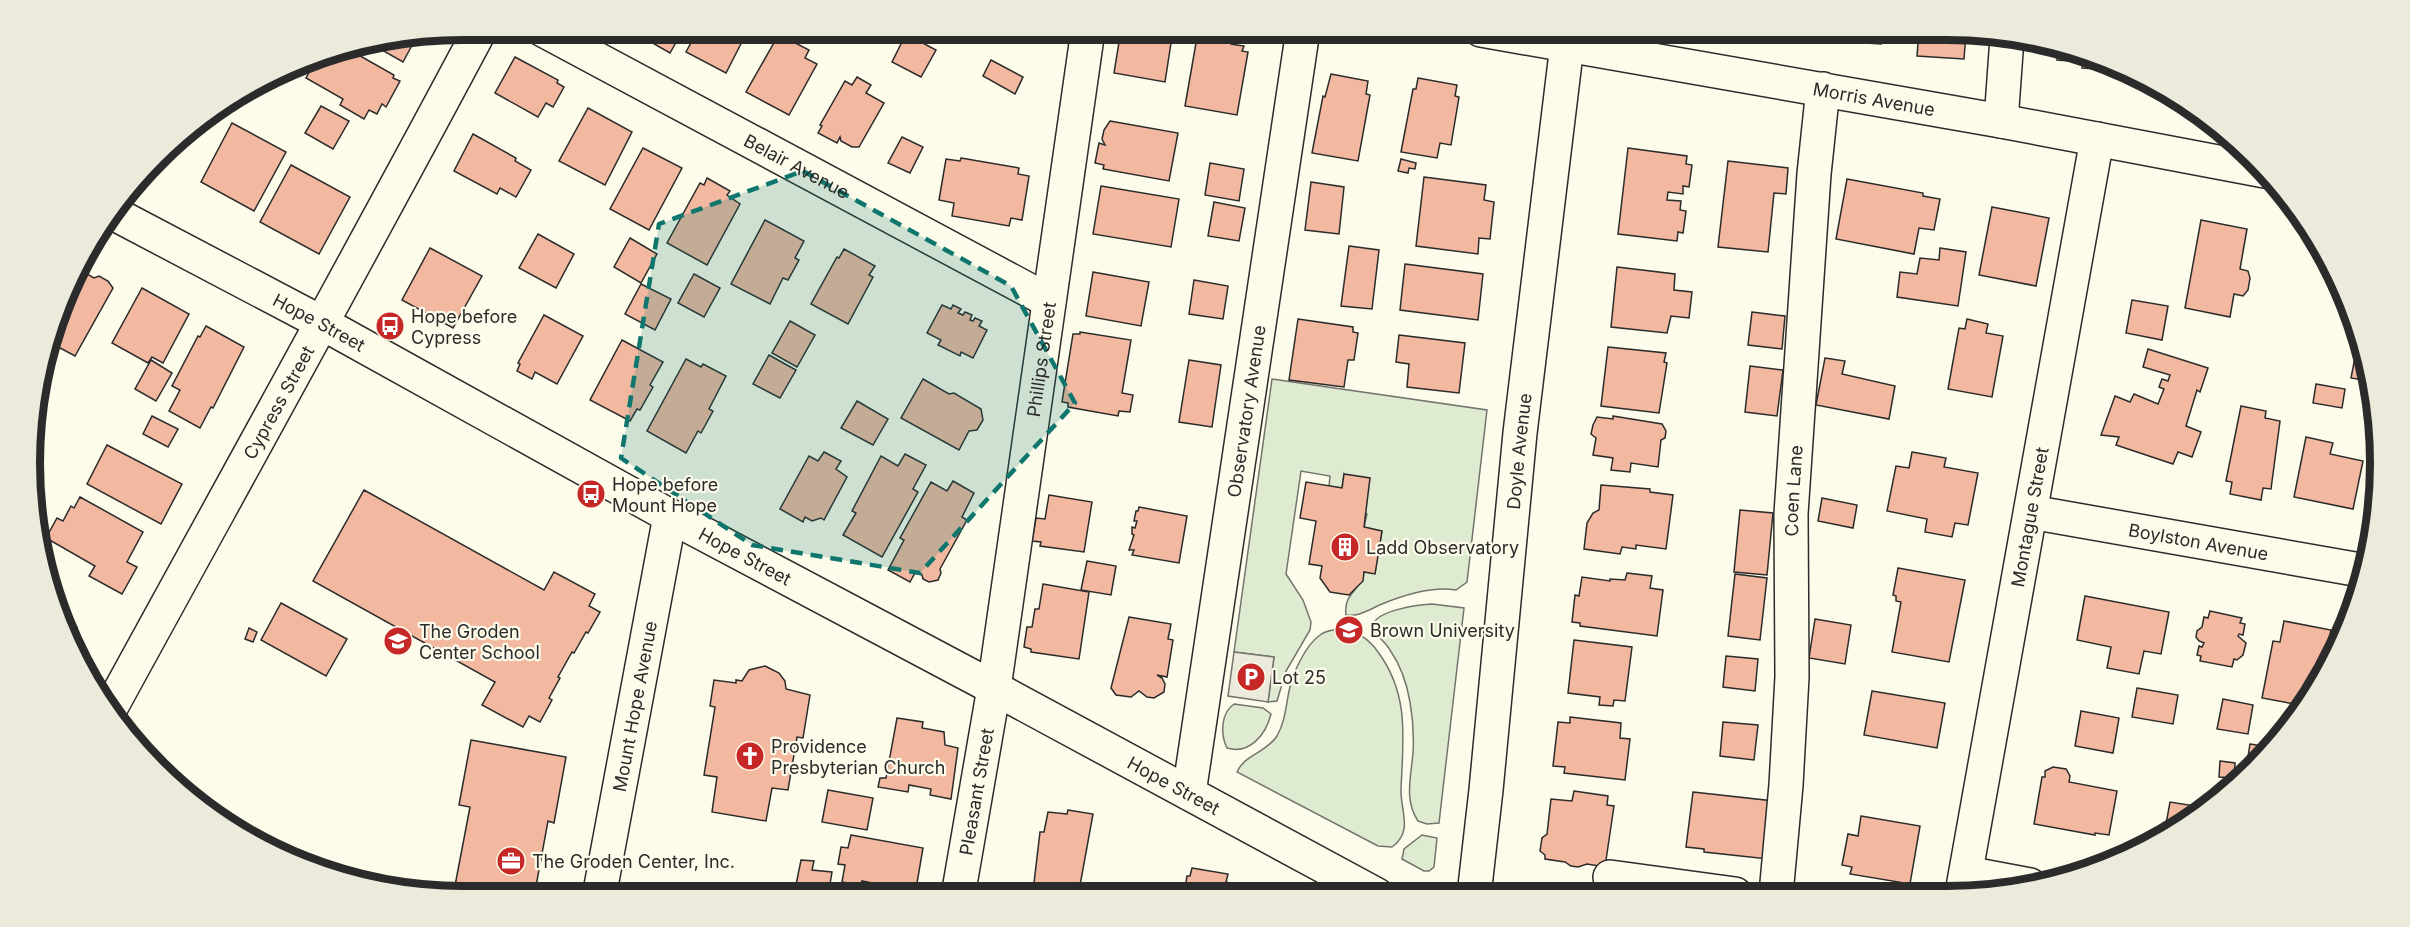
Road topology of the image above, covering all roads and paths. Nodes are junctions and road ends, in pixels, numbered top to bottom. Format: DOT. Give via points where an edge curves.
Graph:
graph roads {
  1 [pos="475,40"];
  2 [pos="562,40"];
  3 [pos="1087,40"];
  4 [pos="1302,40"];
  5 [pos="1538,40"];
  6 [pos="1607,41"];
  7 [pos="1567,45"];
  8 [pos="2007,45"];
  9 [pos="1823,89"];
  10 [pos="2001,121"];
  11 [pos="2097,139"];
  12 [pos="2250,168"];
  13 [pos="120,217"];
  14 [pos="1049,301"];
  15 [pos="322,323"];
  16 [pos="2031,512"];
  17 [pos="670,516"];
  18 [pos="2356,569"];
  19 [pos="994,688"];
  20 [pos="115,703"];
  21 [pos="1189,793"];
  22 [pos="1610,877"];
  23 [pos="1964,883"];
  24 [pos="1994,884"];
  25 [pos="601,886"];
  26 [pos="960,886"];
  27 [pos="1360,886"];
  28 [pos="1475,886"];
  29 [pos="1677,886"];
  30 [pos="1777,886"];
  1 -- 15 [label="street, Cypress Street"];
  2 -- 14 [label="street, Belair Avenue"];
  3 -- 14 [label="street, Phillips Street"];
  4 -- 21 [label="street, Observatory Avenue"];
  5 -- 7 [label="street, Morris Avenue"];
  6 -- 7 [label="street, Morris Avenue"];
  6 -- 9 [label="street, Morris Avenue"];
  7 -- 28 [label="street, Doyle Avenue" via="1520,433"];
  8 -- 10 [label="street"];
  9 -- 10 [label="street, Morris Avenue"];
  9 -- 30 [label="street, Coen Lane" via="1791,514 1792,677"];
  10 -- 11 [label="street, Morris Avenue"];
  11 -- 12 [label="street, Morris Avenue"];
  11 -- 16 [label="street, Montague Street"];
  13 -- 15 [label="street, Hope Street"];
  14 -- 19 [label="street, Phillips Street"];
  15 -- 17 [label="street, Hope Street"];
  15 -- 20 [label="street, Cypress Street"];
  16 -- 18 [label="street, Boylston Avenue"];
  16 -- 23 [label="street, Montague Street"];
  17 -- 19 [label="street, Hope Street"];
  17 -- 25 [label="street, Mount Hope Avenue"];
  19 -- 21 [label="street, Hope Street"];
  19 -- 26 [label="street, Pleasant Street"];
  21 -- 27 [label="street, Hope Street"];
  22 -- 29 [label="street"];
  23 -- 24 [label="street"];
}
